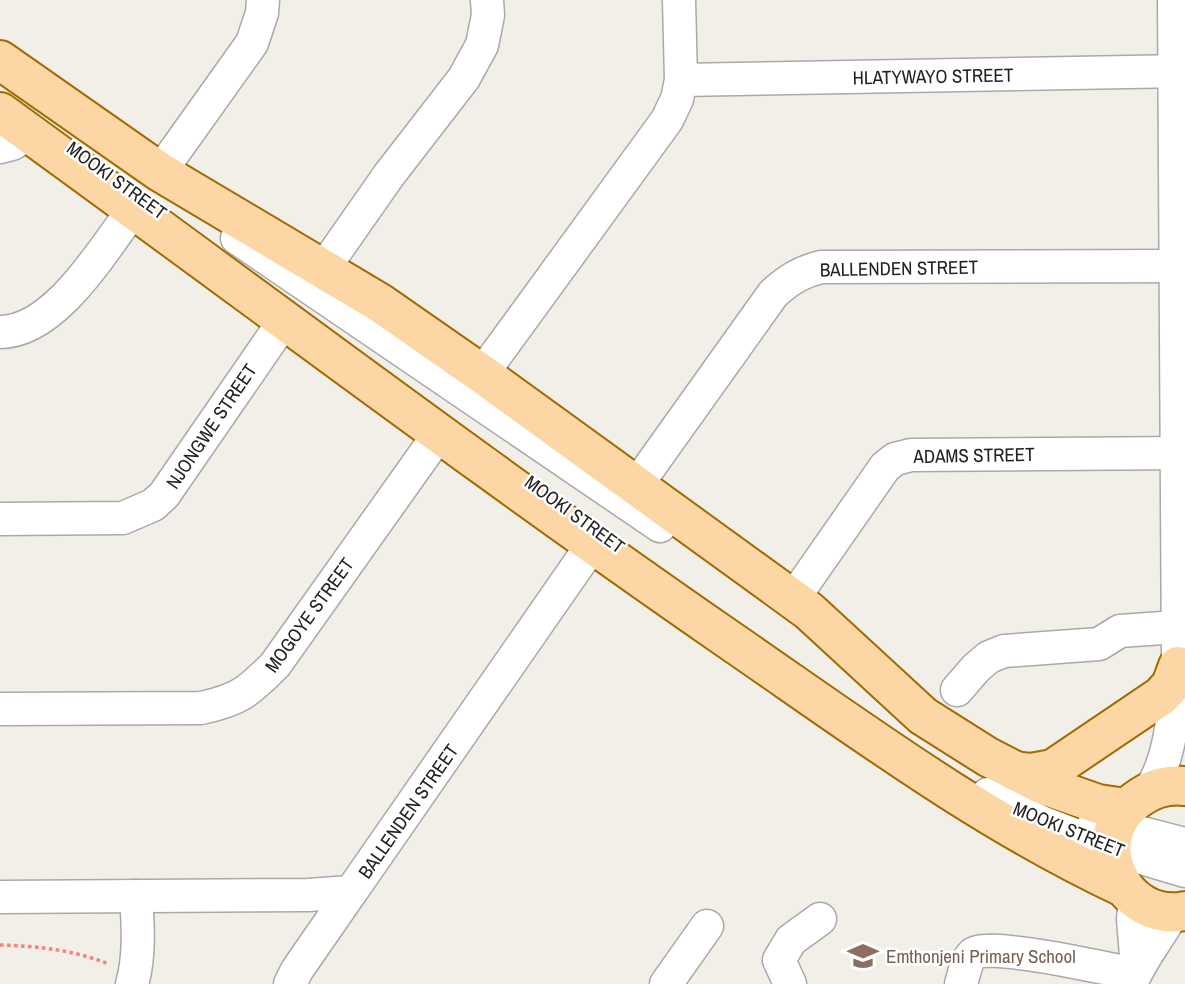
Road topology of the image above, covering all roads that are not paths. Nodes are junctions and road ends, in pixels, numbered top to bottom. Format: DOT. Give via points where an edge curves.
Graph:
graph roads {
  1 [pos="262,0"];
  2 [pos="487,0"];
  3 [pos="679,0"];
  4 [pos="1174,0"];
  5 [pos="0,60"];
  6 [pos="1180,71"];
  7 [pos="0,73"];
  8 [pos="681,80"];
  9 [pos="0,96"];
  10 [pos="10,131"];
  11 [pos="160,172"];
  12 [pos="133,211"];
  13 [pos="1180,266"];
  14 [pos="324,268"];
  15 [pos="284,321"];
  16 [pos="0,332"];
  17 [pos="482,374"];
  18 [pos="439,434"];
  19 [pos="1180,453"];
  20 [pos="636,486"];
  21 [pos="0,519"];
  22 [pos="592,545"];
  23 [pos="793,599"];
  24 [pos="1177,627"];
  25 [pos="1182,672"];
  26 [pos="957,690"];
  27 [pos="0,709"];
  28 [pos="1172,714"];
  29 [pos="1185,757"];
  30 [pos="1015,771"];
  31 [pos="1137,812"];
  32 [pos="1185,844"];
  33 [pos="1185,870"];
  34 [pos="351,892"];
  35 [pos="1129,892"];
  36 [pos="136,896"];
  37 [pos="0,897"];
  38 [pos="1181,912"];
  39 [pos="820,919"];
  40 [pos="707,926"];
  41 [pos="1135,976"];
  42 [pos="134,979"];
  43 [pos="290,984"];
  44 [pos="666,984"];
  45 [pos="790,984"];
  46 [pos="961,984"];
  1 -- 11 [label="street" via="252,43"];
  2 -- 14 [label="street" via="482,45 464,78"];
  3 -- 8 [label="street"];
  4 -- 6 [label="street"];
  5 -- 11 [label="main road, MOOKI STREET"];
  6 -- 8 [label="street, HLATYWAYO STREET"];
  6 -- 13 [label="street"];
  7 -- 31 [label="street, MOOKI STREET" via="176,198 628,503 819,639 902,710 978,765 1093,821"];
  8 -- 17 [label="street" via="667,120"];
  9 -- 31 [label="street, MOOKI STREET" via="291,312 716,615 959,778 1041,822"];
  10 -- 12 [label="main road, MOOKI STREET"];
  11 -- 14 [label="main road, MOOKI STREET"];
  12 -- 15 [label="main road, MOOKI STREET"];
  12 -- 16 [label="street" via="63,302 35,322"];
  13 -- 19 [label="street"];
  13 -- 20 [label="street, BALLENDEN STREET" via="821,267 804,271 773,294"];
  14 -- 17 [label="main road, MOOKI STREET"];
  15 -- 18 [label="main road, MOOKI STREET"];
  15 -- 21 [label="street, NJONGWE STREET" via="153,505 123,518"];
  17 -- 20 [label="main road, MOOKI STREET"];
  18 -- 22 [label="main road, MOOKI STREET"];
  18 -- 27 [label="street, MOGOYE STREET" via="275,665 244,695 201,708"];
  19 -- 23 [label="street, ADAMS STREET" via="911,455 895,459"];
  19 -- 24 [label="street"];
  20 -- 23 [label="main road, MOOKI STREET"];
  22 -- 34 [label="street, BALLENDEN STREET"];
  22 -- 35 [label="main road, MOOKI STREET" via="916,769"];
  23 -- 30 [label="main road, MOOKI STREET" via="923,716"];
  24 -- 25 [label="street"];
  24 -- 26 [label="street" via="1120,631 1099,644 1004,651 976,667"];
  25 -- 28 [label="street"];
  25 -- 30 [label="main road" via="1161,696 1066,761 1044,771"];
  28 -- 29 [label="street"];
  28 -- 31 [label="street" via="1159,776"];
  30 -- 31 [label="main road, MOOKI STREET" via="1068,795"];
  31 -- 32 [label="street, MOOKI STREET"];
  31 -- 33 [label="street, MOOKI STREET"];
  31 -- 35 [label="main road" via="1112,862"];
  34 -- 36 [label="street, BALLENDEN STREET"];
  34 -- 43 [label="street"];
  35 -- 38 [label="main road, MOOKI STREET" via="1150,907"];
  35 -- 41 [label="street"];
  36 -- 37 [label="street, BALLENDEN STREET"];
  36 -- 42 [label="street"];
  38 -- 41 [label="street"];
  39 -- 45 [label="street" via="791,940 779,960"];
  40 -- 44 [label="street"];
  41 -- 46 [label="street" via="1009,951 981,950 970,959"];
}
